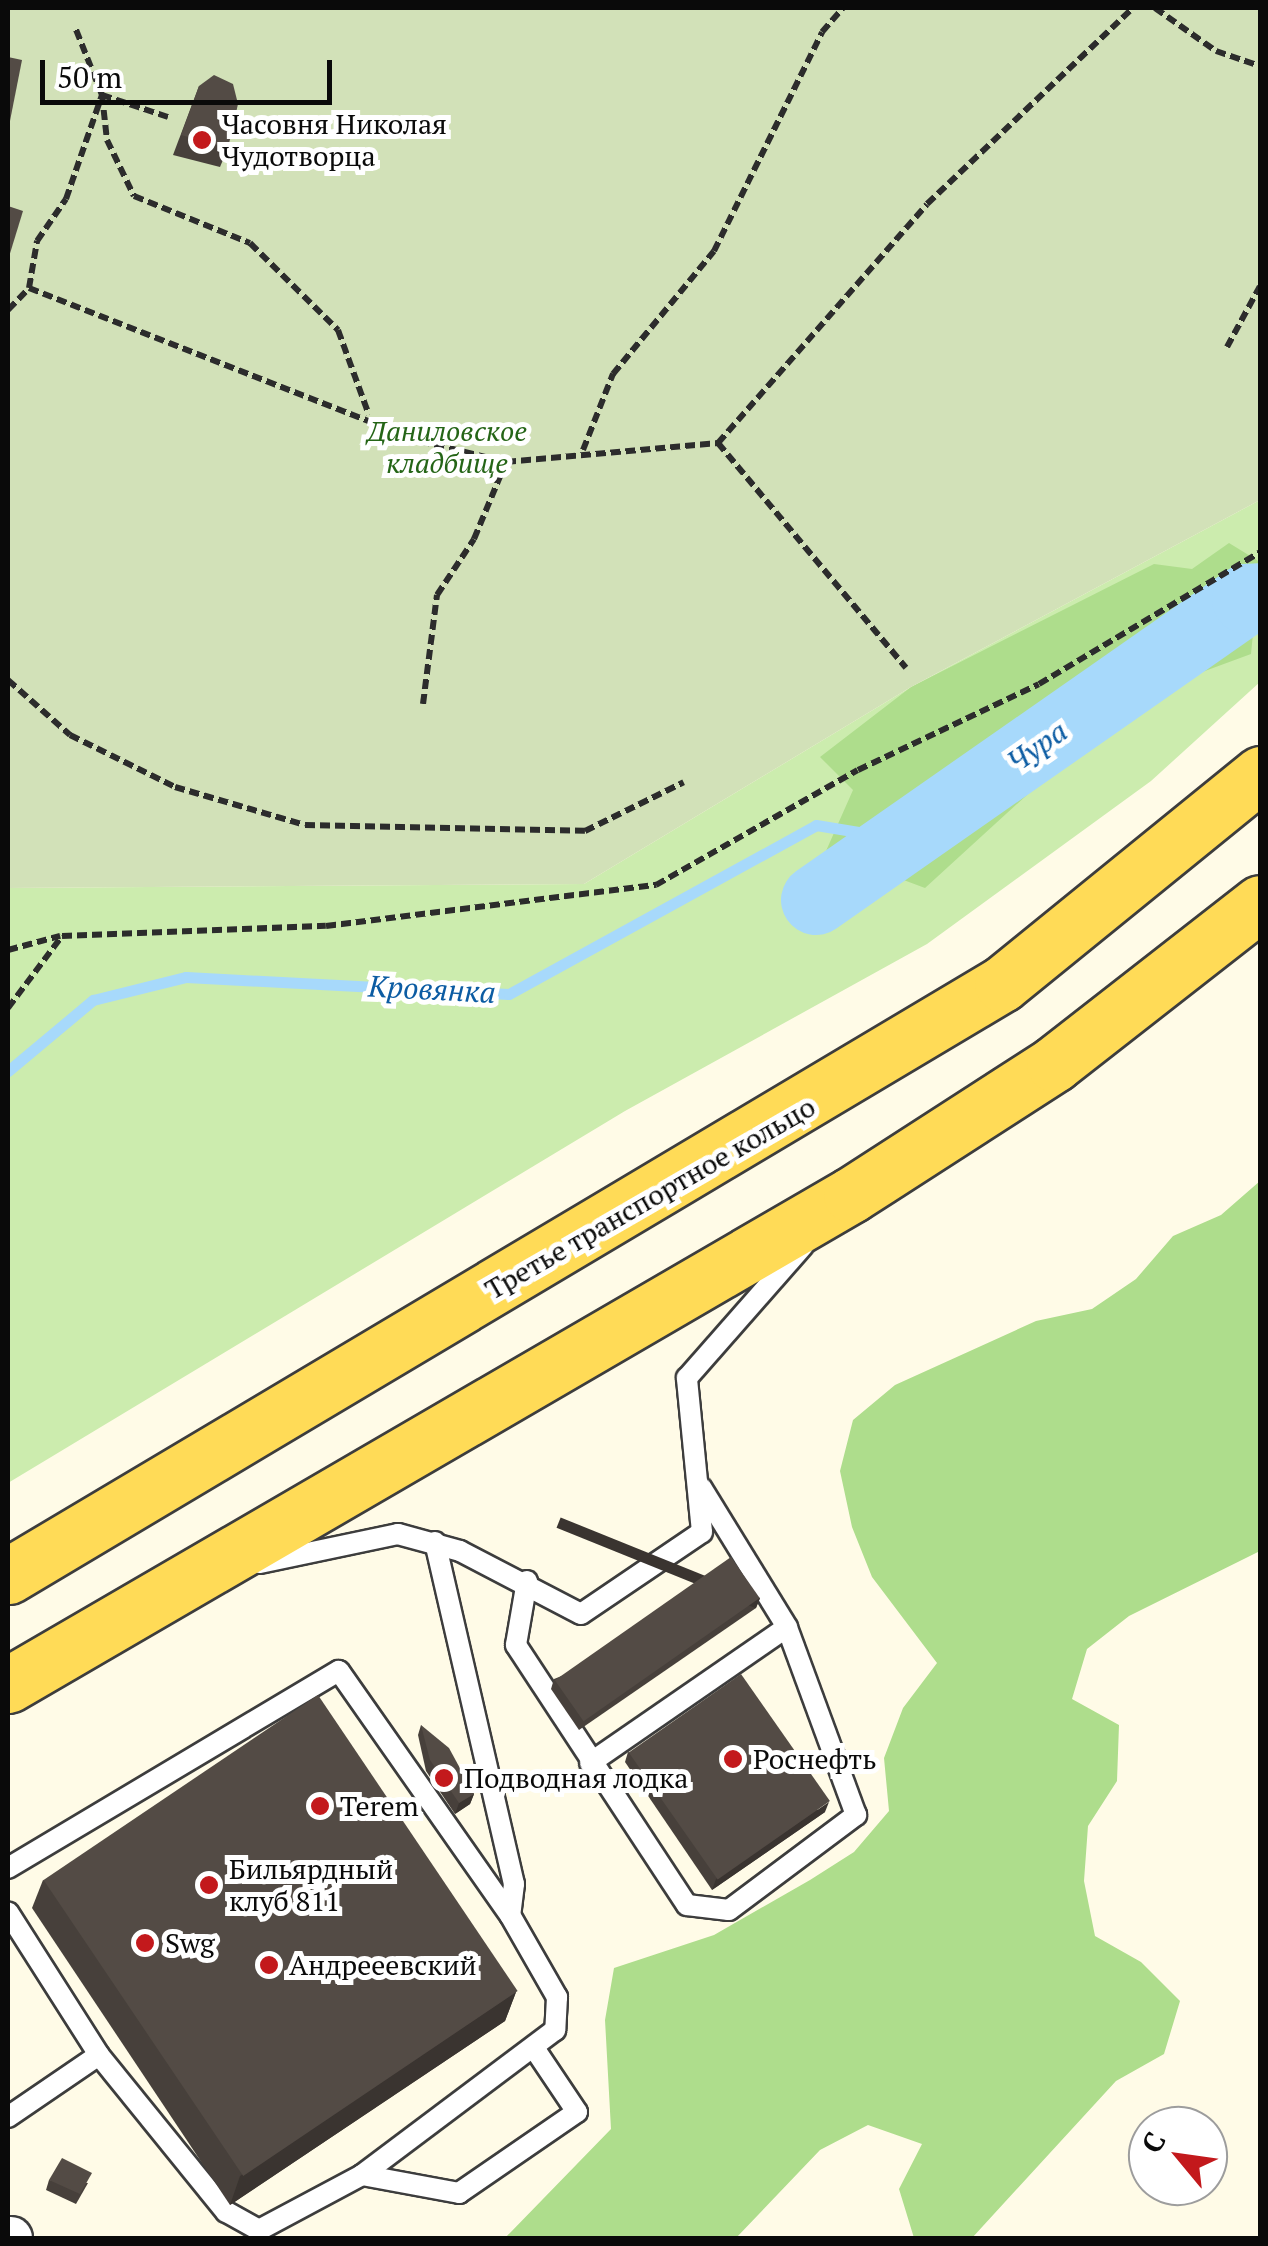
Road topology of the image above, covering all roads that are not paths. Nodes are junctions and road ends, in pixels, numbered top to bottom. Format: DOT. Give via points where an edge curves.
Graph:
graph roads {
  1 [pos="1260,774"];
  2 [pos="1260,903"];
  3 [pos="850,1195"];
  4 [pos="697,1482"];
  5 [pos="435,1542"];
  6 [pos="8,1576"];
  7 [pos="527,1581"];
  8 [pos="157,1592"];
  9 [pos="786,1627"];
  10 [pos="8,1685"];
  11 [pos="590,1763"];
  12 [pos="8,1868"];
  13 [pos="8,1912"];
  14 [pos="510,1915"];
  15 [pos="536,2052"];
  16 [pos="99,2055"];
  17 [pos="8,2117"];
  18 [pos="362,2176"];
  1 -- 6 [label="main road, Третье транспортное кольцо" via="1002,984"];
  2 -- 3 [label="main road" via="1054,1064"];
  3 -- 4 [label="lane" via="693,1368 683,1401"];
  3 -- 8 [label="main road"];
  4 -- 7 [label="lane" via="702,1532 581,1614"];
  4 -- 9 [label="lane"];
  5 -- 7 [label="lane"];
  5 -- 8 [label="lane" via="345,1539"];
  5 -- 14 [label="lane" via="514,1884"];
  7 -- 11 [label="lane" via="516,1645"];
  8 -- 10 [label="main road"];
  9 -- 11 [label="lane"];
  9 -- 11 [label="lane" via="856,1815 729,1910 687,1904"];
  12 -- 14 [label="lane" via="339,1672"];
  13 -- 16 [label="lane"];
  14 -- 15 [label="lane" via="557,1997 555,2030"];
  15 -- 18 [label="lane"];
  15 -- 18 [label="lane" via="578,2112 458,2193"];
  16 -- 17 [label="lane"];
  16 -- 18 [label="lane" via="226,2212 259,2230"];
}
